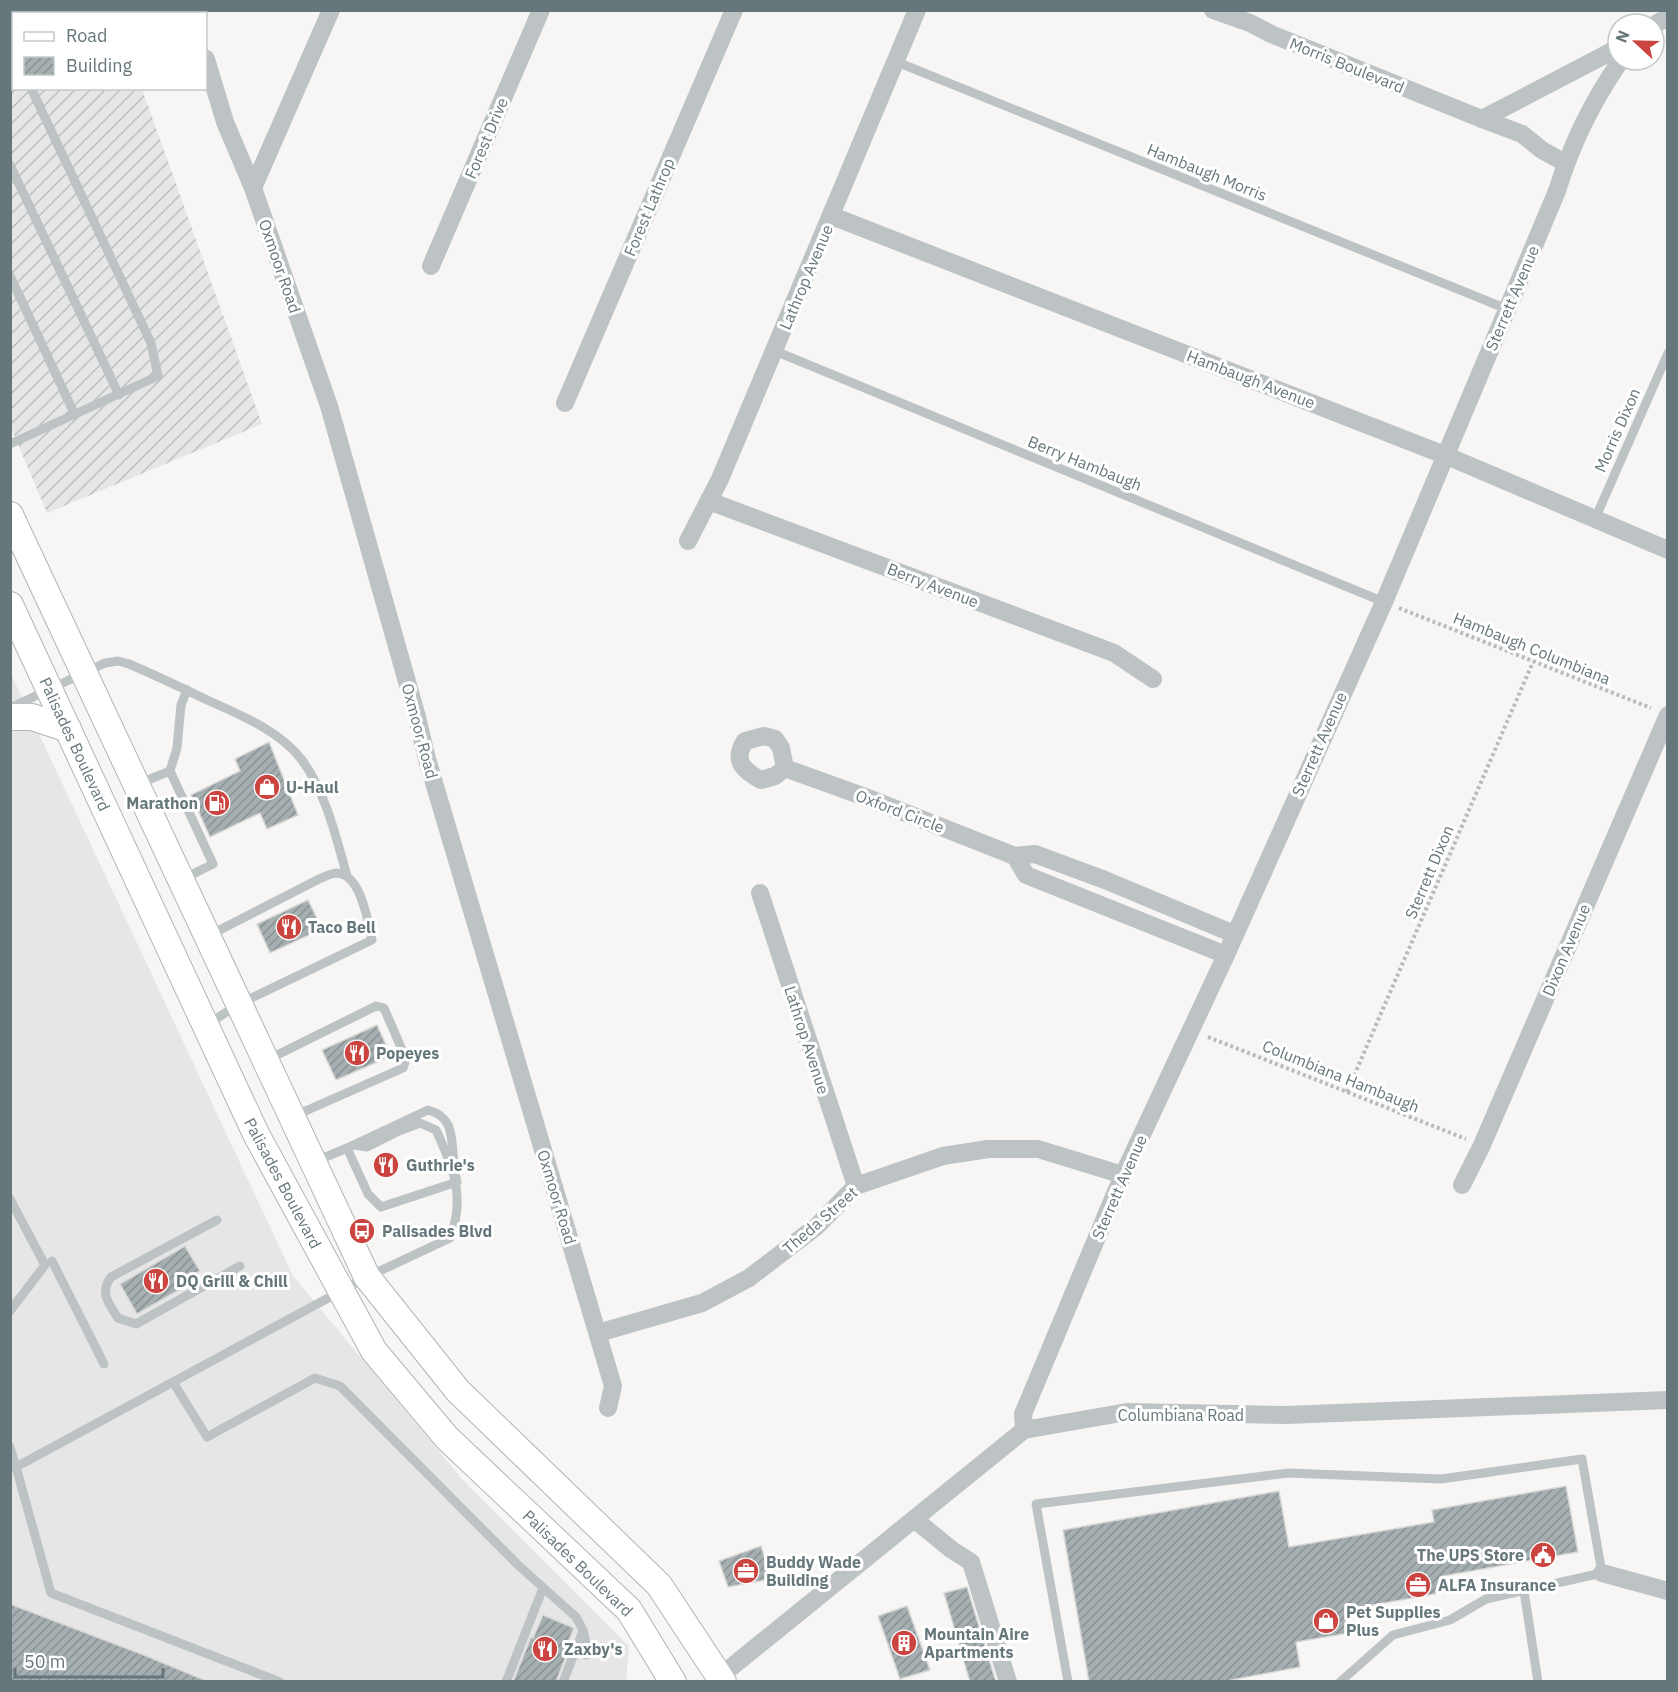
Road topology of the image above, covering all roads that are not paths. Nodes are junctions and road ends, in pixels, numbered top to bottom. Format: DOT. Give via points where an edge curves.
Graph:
graph roads {
  1 [pos="331,10"];
  2 [pos="540,10"];
  3 [pos="734,10"];
  4 [pos="917,10"];
  5 [pos="1213,10"];
  6 [pos="1253,16"];
  7 [pos="1606,54"];
  8 [pos="207,62"];
  9 [pos="897,62"];
  10 [pos="1613,72"];
  11 [pos="32,90"];
  12 [pos="1482,119"];
  13 [pos="1565,164"];
  14 [pos="10,165"];
  15 [pos="253,188"];
  16 [pos="832,216"];
  17 [pos="431,266"];
  18 [pos="10,276"];
  19 [pos="1507,309"];
  20 [pos="775,351"];
  21 [pos="1668,353"];
  22 [pos="119,395"];
  23 [pos="565,403"];
  24 [pos="75,415"];
  25 [pos="10,444"];
  26 [pos="1447,456"];
  27 [pos="709,501"];
  28 [pos="10,515"];
  29 [pos="1595,519"];
  30 [pos="688,541"];
  31 [pos="1668,550"];
  32 [pos="1384,602"];
  33 [pos="10,605"];
  34 [pos="84,673"];
  35 [pos="1153,679"];
  36 [pos="50,689"];
  37 [pos="187,690"];
  38 [pos="10,708"];
  39 [pos="10,717"];
  40 [pos="1665,720"];
  41 [pos="68,729"];
  42 [pos="785,768"];
  43 [pos="170,771"];
  44 [pos="136,785"];
  45 [pos="1015,856"];
  46 [pos="346,876"];
  47 [pos="181,880"];
  48 [pos="1105,880"];
  49 [pos="760,893"];
  50 [pos="1096,902"];
  51 [pos="1234,934"];
  52 [pos="208,936"];
  53 [pos="1226,955"];
  54 [pos="239,1004"];
  55 [pos="206,1025"];
  56 [pos="266,1061"];
  57 [pos="292,1117"];
  58 [pos="350,1146"];
  59 [pos="314,1162"];
  60 [pos="1123,1175"];
  61 [pos="457,1182"];
  62 [pos="1462,1185"];
  63 [pos="856,1186"];
  64 [pos="10,1199"];
  65 [pos="217,1220"];
  66 [pos="52,1261"];
  67 [pos="240,1266"];
  68 [pos="367,1277"];
  69 [pos="341,1291"];
  70 [pos="10,1311"];
  71 [pos="598,1333"];
  72 [pos="104,1364"];
  73 [pos="173,1382"];
  74 [pos="1668,1400"];
  75 [pos="608,1408"];
  76 [pos="1024,1430"];
  77 [pos="10,1447"];
  78 [pos="16,1467"];
  79 [pos="914,1519"];
  80 [pos="1602,1573"];
  81 [pos="543,1588"];
  82 [pos="1524,1591"];
  83 [pos="1668,1591"];
  84 [pos="583,1630"];
  85 [pos="586,1655"];
  86 [pos="719,1680"];
  87 [pos="280,1682"];
  88 [pos="506,1682"];
  89 [pos="563,1682"];
  90 [pos="674,1682"];
  91 [pos="1008,1682"];
  92 [pos="1068,1682"];
  93 [pos="1340,1682"];
  94 [pos="1538,1682"];
  1 -- 15 [label="street"];
  2 -- 17 [label="street, Forest Drive"];
  3 -- 23 [label="street, Forest Lathrop"];
  4 -- 9 [label="street, Lathrop Avenue"];
  5 -- 6 [label="street, Morris Boulevard"];
  6 -- 12 [label="street, Morris Boulevard" via="1271,34"];
  7 -- 12 [label="street"];
  8 -- 15 [label="street, Oxmoor Road" via="225,122"];
  9 -- 16 [label="street, Lathrop Avenue"];
  9 -- 19 [label="lane, Hambaugh Morris"];
  10 -- 13 [label="street, Sterrett Avenue"];
  11 -- 22 [label="lane" via="151,343 158,376"];
  12 -- 13 [label="street, Morris Boulevard" via="1522,134"];
  13 -- 19 [label="street, Sterrett Avenue"];
  14 -- 22 [label="lane"];
  15 -- 71 [label="street, Oxmoor Road" via="329,406 430,771"];
  16 -- 20 [label="street, Lathrop Avenue"];
  16 -- 26 [label="street, Hambaugh Avenue"];
  18 -- 24 [label="lane"];
  19 -- 26 [label="street, Sterrett Avenue"];
  20 -- 27 [label="street, Lathrop Avenue"];
  20 -- 32 [label="lane, Berry Hambaugh"];
  21 -- 29 [label="lane, Morris Dixon"];
  22 -- 24 [label="lane"];
  24 -- 25 [label="lane"];
  26 -- 29 [label="street, Hambaugh Avenue"];
  26 -- 32 [label="street, Sterrett Avenue"];
  27 -- 30 [label="street, Lathrop Avenue"];
  27 -- 35 [label="street, Berry Avenue" via="1114,653"];
  28 -- 34 [label="main road, Palisades Boulevard"];
  29 -- 31 [label="street, Hambaugh Avenue"];
  32 -- 51 [label="street, Sterrett Avenue"];
  33 -- 36 [label="main road, Palisades Boulevard"];
  34 -- 36 [label="lane"];
  34 -- 37 [label="lane" via="118,661"];
  34 -- 44 [label="main road, Palisades Boulevard"];
  36 -- 38 [label="lane"];
  36 -- 41 [label="main road, Palisades Boulevard"];
  37 -- 43 [label="lane"];
  37 -- 46 [label="lane" via="269,732 301,760 325,805"];
  39 -- 41 [label="main road" via="32,717"];
  40 -- 62 [label="street, Dixon Avenue"];
  41 -- 55 [label="main road, Palisades Boulevard"];
  42 -- 45 [label="street, Oxford Circle"];
  43 -- 44 [label="lane"];
  43 -- 47 [label="lane" via="213,864"];
  44 -- 47 [label="main road, Palisades Boulevard"];
  45 -- 48 [label="street, Oxford Circle" via="1035,855"];
  45 -- 50 [label="street, Oxford Circle" via="1026,875"];
  46 -- 52 [label="lane" via="338,873 319,879"];
  46 -- 54 [label="lane" via="358,891 372,940"];
  47 -- 52 [label="main road, Palisades Boulevard"];
  48 -- 50 [label="street"];
  48 -- 51 [label="street, Oxford Circle"];
  49 -- 63 [label="street, Lathrop Avenue"];
  50 -- 53 [label="street, Oxford Circle"];
  51 -- 53 [label="street, Sterrett Avenue"];
  52 -- 54 [label="main road, Palisades Boulevard"];
  53 -- 60 [label="street, Sterrett Avenue"];
  54 -- 55 [label="lane"];
  54 -- 56 [label="main road, Palisades Boulevard"];
  55 -- 69 [label="main road, Palisades Boulevard" via="256,1134"];
  56 -- 57 [label="main road, Palisades Boulevard"];
  56 -- 57 [label="lane" via="376,1006 384,1008 406,1059 403,1068"];
  57 -- 59 [label="main road, Palisades Boulevard"];
  58 -- 59 [label="lane"];
  58 -- 61 [label="lane" via="367,1147 420,1124 436,1130"];
  58 -- 61 [label="lane" via="368,1194 381,1207"];
  58 -- 61 [label="lane" via="428,1110 440,1113 449,1124"];
  59 -- 68 [label="main road, Palisades Boulevard"];
  60 -- 63 [label="street, Theda Street" via="1038,1149 988,1149 943,1156"];
  60 -- 76 [label="street, Sterrett Avenue" via="1023,1414"];
  61 -- 68 [label="lane" via="457,1221 450,1238"];
  63 -- 71 [label="street, Theda Street" via="817,1226 749,1278 702,1303"];
  64 -- 70 [label="lane" via="45,1265"];
  65 -- 67 [label="lane" via="111,1278 104,1292 106,1300 118,1318 136,1324"];
  66 -- 72 [label="lane"];
  68 -- 69 [label="lane"];
  68 -- 86 [label="main road, Palisades Boulevard" via="458,1391 659,1585"];
  69 -- 73 [label="lane"];
  69 -- 90 [label="main road, Palisades Boulevard" via="374,1351 447,1438 629,1610"];
  71 -- 75 [label="street, Oxmoor Road" via="613,1386"];
  73 -- 78 [label="lane"];
  73 -- 81 [label="lane" via="207,1437 315,1378 340,1386"];
  74 -- 76 [label="street, Columbiana Road" via="1286,1416 1127,1412"];
  76 -- 79 [label="street, Columbiana Road"];
  77 -- 78 [label="lane"];
  78 -- 87 [label="lane" via="51,1593"];
  79 -- 86 [label="street, Columbiana Road"];
  79 -- 91 [label="street" via="971,1562"];
  80 -- 82 [label="lane"];
  80 -- 83 [label="street"];
  80 -- 92 [label="lane" via="1582,1459 1441,1479 1289,1473 1036,1504"];
  81 -- 84 [label="lane" via="576,1617"];
  81 -- 88 [label="lane"];
  82 -- 93 [label="lane" via="1486,1599 1450,1620 1393,1635"];
  82 -- 94 [label="lane"];
  84 -- 85 [label="lane"];
  84 -- 89 [label="lane"];
}
